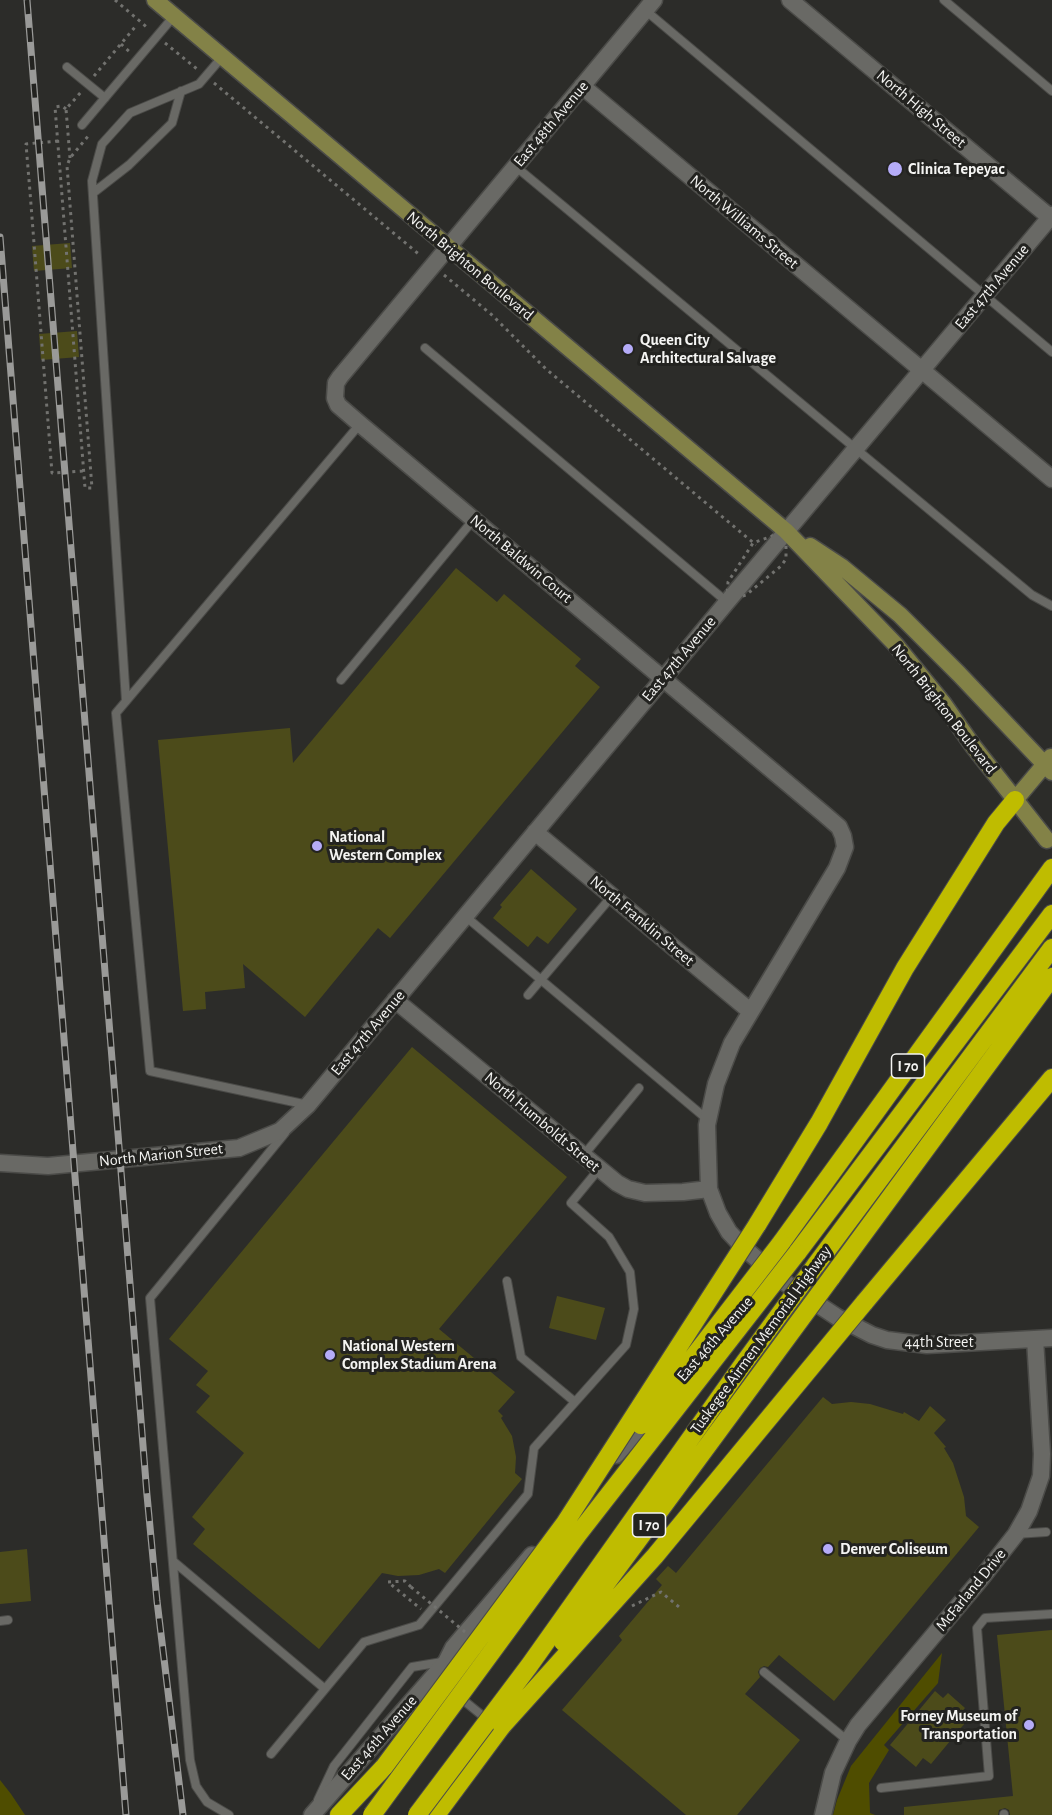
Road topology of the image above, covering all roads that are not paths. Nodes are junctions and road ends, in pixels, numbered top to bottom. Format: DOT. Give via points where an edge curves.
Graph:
graph roads {
  1 [pos="155,0"];
  2 [pos="790,0"];
  3 [pos="944,0"];
  4 [pos="650,5"];
  5 [pos="174,16"];
  6 [pos="222,57"];
  7 [pos="67,67"];
  8 [pos="582,86"];
  9 [pos="181,91"];
  10 [pos="1052,91"];
  11 [pos="105,98"];
  12 [pos="82,125"];
  13 [pos="515,166"];
  14 [pos="93,194"];
  15 [pos="1051,217"];
  16 [pos="448,247"];
  17 [pos="984,296"];
  18 [pos="425,348"];
  19 [pos="1052,352"];
  20 [pos="922,371"];
  21 [pos="360,424"];
  22 [pos="856,449"];
  23 [pos="1052,479"];
  24 [pos="474,519"];
  25 [pos="786,531"];
  26 [pos="727,602"];
  27 [pos="1052,606"];
  28 [pos="664,678"];
  29 [pos="341,680"];
  30 [pos="126,701"];
  31 [pos="1050,764"];
  32 [pos="1015,800"];
  33 [pos="535,832"];
  34 [pos="1047,840"];
  35 [pos="1052,868"];
  36 [pos="612,896"];
  37 [pos="1052,914"];
  38 [pos="465,916"];
  39 [pos="1052,948"];
  40 [pos="1052,977"];
  41 [pos="541,980"];
  42 [pos="528,995"];
  43 [pos="395,1000"];
  44 [pos="750,1011"];
  45 [pos="1052,1078"];
  46 [pos="639,1088"];
  47 [pos="308,1105"];
  48 [pos="708,1120"];
  49 [pos="583,1156"];
  50 [pos="0,1163"];
  51 [pos="599,1169"];
  52 [pos="709,1189"];
  53 [pos="778,1278"];
  54 [pos="507,1281"];
  55 [pos="1035,1338"];
  56 [pos="1052,1338"];
  57 [pos="575,1402"];
  58 [pos="1052,1436"];
  59 [pos="1041,1476"];
  60 [pos="565,1524"];
  61 [pos="1046,1532"];
  62 [pos="1016,1534"];
  63 [pos="173,1561"];
  64 [pos="1052,1614"];
  65 [pos="446,1662"];
  66 [pos="764,1672"];
  67 [pos="434,1676"];
  68 [pos="325,1689"];
  69 [pos="484,1717"];
  70 [pos="502,1726"];
  71 [pos="848,1741"];
  72 [pos="271,1754"];
  73 [pos="384,1767"];
  74 [pos="881,1788"];
  75 [pos="229,1815"];
  76 [pos="311,1815"];
  77 [pos="339,1815"];
  78 [pos="352,1815"];
  79 [pos="372,1815"];
  80 [pos="417,1815"];
  81 [pos="436,1815"];
  82 [pos="823,1815"];
  1 -- 5 [label="main road, North Brighton Boulevard"];
  2 -- 15 [label="street, North High Street"];
  3 -- 10 [label="lane"];
  4 -- 8 [label="street, East 48th Avenue"];
  4 -- 17 [label="lane"];
  5 -- 6 [label="main road, North Brighton Boulevard"];
  5 -- 11 [label="lane"];
  6 -- 9 [label="lane" via="199,84"];
  6 -- 16 [label="main road, North Brighton Boulevard"];
  7 -- 11 [label="lane"];
  8 -- 13 [label="street, East 48th Avenue"];
  8 -- 20 [label="street, North Williams Street"];
  9 -- 14 [label="lane" via="172,123"];
  9 -- 14 [label="lane" via="130,113 102,144 92,181"];
  11 -- 12 [label="lane"];
  13 -- 16 [label="street, East 48th Avenue"];
  13 -- 22 [label="lane"];
  14 -- 30 [label="lane"];
  15 -- 17 [label="street, East 47th Avenue"];
  16 -- 21 [label="street, North Baldwin Court" via="336,383 338,405"];
  16 -- 25 [label="main road, North Brighton Boulevard"];
  17 -- 19 [label="lane"];
  17 -- 20 [label="street, East 47th Avenue"];
  18 -- 26 [label="lane"];
  20 -- 22 [label="street, East 47th Avenue"];
  20 -- 23 [label="street"];
  21 -- 24 [label="street, North Baldwin Court"];
  21 -- 30 [label="lane"];
  22 -- 25 [label="street, East 47th Avenue"];
  22 -- 27 [label="lane" via="1032,595"];
  24 -- 28 [label="street, North Baldwin Court"];
  24 -- 29 [label="lane"];
  25 -- 26 [label="street, East 47th Avenue"];
  25 -- 31 [label="main road, North Brighton Boulevard" via="836,562 900,615"];
  25 -- 32 [label="main road, North Brighton Boulevard" via="895,644"];
  26 -- 28 [label="street, East 47th Avenue"];
  28 -- 33 [label="street, East 47th Avenue"];
  28 -- 44 [label="street, North Baldwin Court" via="839,827 846,840 837,868"];
  30 -- 47 [label="lane" via="116,713 150,1071"];
  31 -- 32 [label="main road"];
  32 -- 34 [label="main road, North Brighton Boulevard"];
  32 -- 60 [label="highway, bridge" via="996,823 904,968 819,1123 757,1225"];
  33 -- 36 [label="street, North Franklin Street"];
  33 -- 38 [label="street, East 47th Avenue"];
  35 -- 60 [label="highway, I 70, bridge" via="781,1242"];
  36 -- 41 [label="lane"];
  36 -- 44 [label="street, North Franklin Street"];
  37 -- 79 [label="highway, bridge" via="797,1253 579,1533"];
  38 -- 41 [label="lane"];
  38 -- 43 [label="street, East 47th Avenue"];
  39 -- 80 [label="highway, bridge" via="815,1266 529,1666"];
  40 -- 70 [label="highway, Tuskegee Airmen Memorial Highway / I 70, bridge"];
  41 -- 42 [label="lane"];
  41 -- 48 [label="lane"];
  43 -- 47 [label="street, East 47th Avenue"];
  43 -- 49 [label="street, North Humboldt Street"];
  44 -- 48 [label="street" via="716,1084"];
  45 -- 70 [label="highway, bridge" via="655,1556"];
  46 -- 49 [label="lane"];
  47 -- 50 [label="street, North Marion Street" via="280,1131 239,1148 48,1166"];
  47 -- 63 [label="lane" via="150,1298"];
  48 -- 52 [label="street"];
  49 -- 51 [label="street, North Humboldt Street"];
  51 -- 52 [label="street, North Humboldt Street" via="638,1192"];
  51 -- 57 [label="lane" via="571,1203 609,1237 630,1272 634,1310 626,1345"];
  52 -- 53 [label="street, 44th Street" via="729,1232"];
  53 -- 55 [label="street, 44th Street" via="837,1317 887,1340 927,1345"];
  53 -- 65 [label="street, East 46th Avenue" via="753,1294 453,1648"];
  54 -- 57 [label="lane" via="520,1357"];
  55 -- 56 [label="street, 44th Street"];
  55 -- 59 [label="street, McFarland Drive"];
  57 -- 68 [label="lane" via="534,1448 528,1494 428,1615 419,1625 364,1642"];
  58 -- 59 [label="street"];
  59 -- 62 [label="street, McFarland Drive"];
  60 -- 73 [label="highway, I 70, bridge"];
  61 -- 62 [label="lane"];
  62 -- 71 [label="street, McFarland Drive"];
  63 -- 68 [label="lane"];
  63 -- 75 [label="lane" via="191,1768 196,1786 207,1802"];
  64 -- 74 [label="lane" via="985,1618 977,1628 988,1776"];
  65 -- 67 [label="street, East 46th Avenue"];
  65 -- 76 [label="lane" via="412,1667 334,1766"];
  66 -- 71 [label="lane"];
  67 -- 69 [label="lane"];
  67 -- 76 [label="street, East 46th Avenue"];
  68 -- 72 [label="lane"];
  70 -- 81 [label="highway, I 70"];
  71 -- 82 [label="street, McFarland Drive" via="833,1773"];
  73 -- 77 [label="highway"];
  73 -- 78 [label="highway, I 70"];
}
